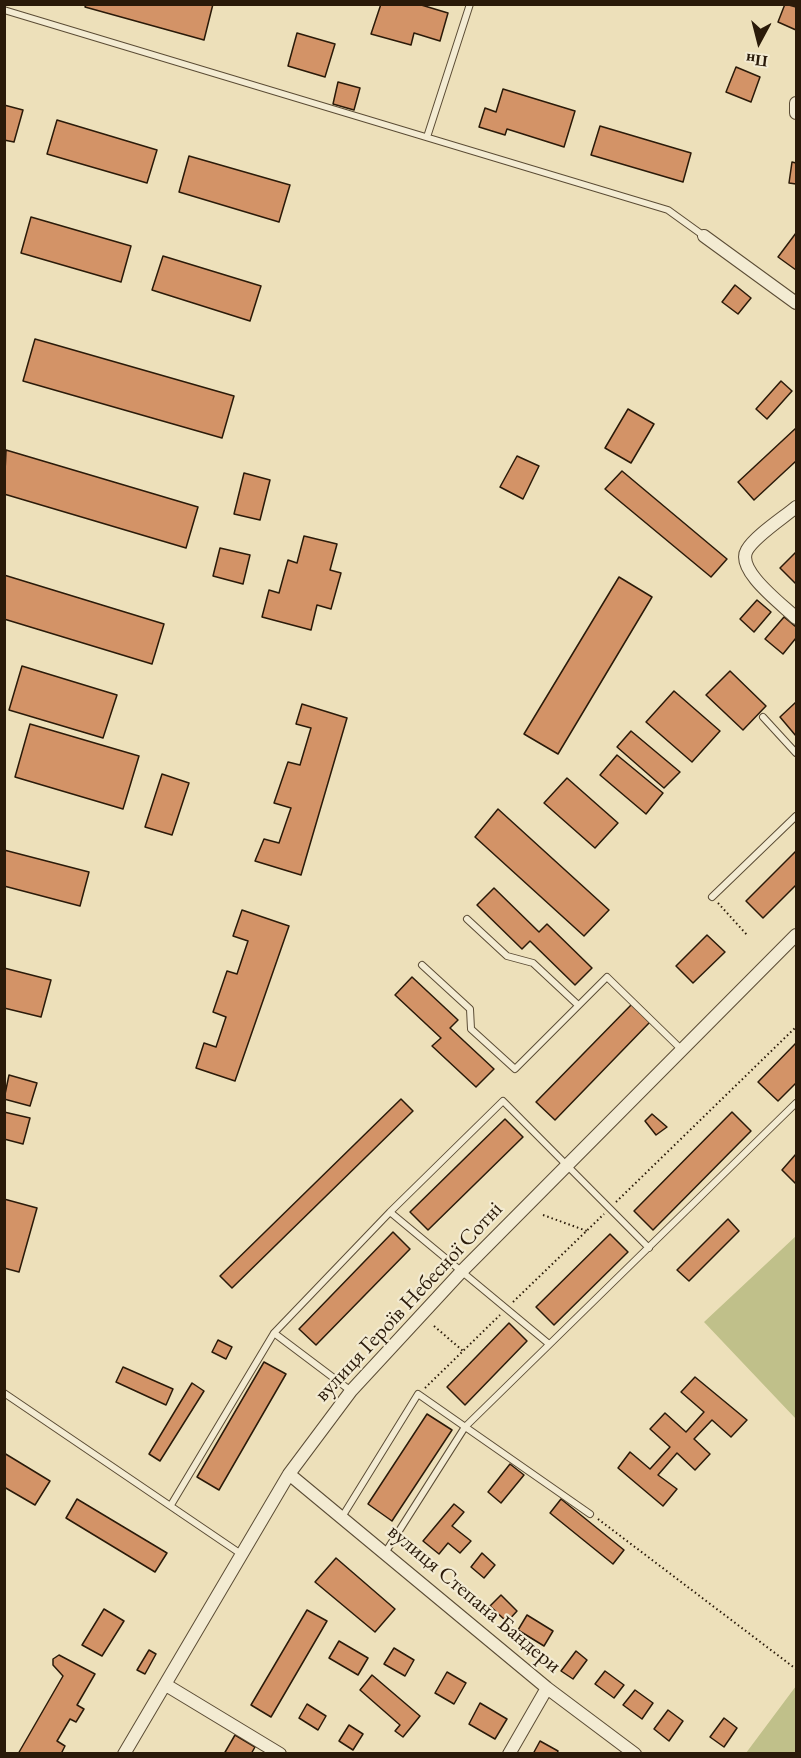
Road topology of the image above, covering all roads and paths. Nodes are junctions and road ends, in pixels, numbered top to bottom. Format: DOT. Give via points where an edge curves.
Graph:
graph roads {
  1 [pos="470,4"];
  2 [pos="4,10"];
  3 [pos="427,137"];
  4 [pos="704,236"];
  5 [pos="796,303"];
  6 [pos="796,507"];
  7 [pos="796,618"];
  8 [pos="763,717"];
  9 [pos="796,753"];
  10 [pos="796,816"];
  11 [pos="712,897"];
  12 [pos="467,919"];
  13 [pos="796,935"];
  14 [pos="748,936"];
  15 [pos="422,965"];
  16 [pos="578,1005"];
  17 [pos="683,1050"];
  18 [pos="796,1103"];
  19 [pos="568,1164"];
  20 [pos="390,1212"];
  21 [pos="543,1215"];
  22 [pos="587,1231"];
  23 [pos="649,1248"];
  24 [pos="461,1272"];
  25 [pos="434,1326"];
  26 [pos="274,1333"];
  27 [pos="549,1344"];
  28 [pos="463,1351"];
  29 [pos="351,1391"];
  30 [pos="4,1393"];
  31 [pos="465,1427"];
  32 [pos="289,1474"];
  33 [pos="171,1505"];
  34 [pos="591,1514"];
  35 [pos="342,1517"];
  36 [pos="385,1553"];
  37 [pos="242,1554"];
  38 [pos="796,1669"];
  39 [pos="166,1685"];
  40 [pos="547,1688"];
  41 [pos="275,1752"];
  42 [pos="124,1754"];
  43 [pos="509,1754"];
  44 [pos="635,1754"];
  1 -- 3 [label="lane"];
  2 -- 3 [label="lane"];
  3 -- 4 [label="lane" via="668,210"];
  4 -- 5 [label="street"];
  6 -- 7 [label="street" via="751,544 745,562 750,573"];
  8 -- 9 [label="lane"];
  10 -- 11 [label="lane"];
  11 -- 14 [label="path"];
  12 -- 16 [label="lane" via="507,956 534,963"];
  13 -- 17 [label="street, вулиця Героїв Небесної Сотні"];
  15 -- 16 [label="lane" via="470,1009 471,1029 515,1068"];
  16 -- 17 [label="lane" via="606,977"];
  17 -- 19 [label="street, вулиця Героїв Небесної Сотні"];
  18 -- 23 [label="lane"];
  19 -- 20 [label="lane" via="503,1101"];
  19 -- 23 [label="lane"];
  19 -- 24 [label="street, вулиця Героїв Небесної Сотні"];
  20 -- 24 [label="lane"];
  20 -- 26 [label="lane"];
  21 -- 22 [label="path"];
  23 -- 27 [label="lane"];
  24 -- 27 [label="lane"];
  24 -- 29 [label="street, вулиця Героїв Небесної Сотні"];
  25 -- 28 [label="path"];
  26 -- 29 [label="lane"];
  26 -- 33 [label="lane"];
  27 -- 31 [label="lane"];
  29 -- 32 [label="street, вулиця Героїв Небесної Сотні"];
  30 -- 33 [label="lane"];
  31 -- 34 [label="lane"];
  31 -- 35 [label="lane" via="418,1394"];
  31 -- 36 [label="lane"];
  32 -- 35 [label="street, вулиця Степана Бандери"];
  32 -- 37 [label="street, вулиця Героїв Небесної Сотні"];
  33 -- 37 [label="lane"];
  34 -- 38 [label="path"];
  35 -- 36 [label="street, вулиця Степана Бандери"];
  36 -- 40 [label="street, вулиця Степана Бандери"];
  37 -- 39 [label="street, вулиця Героїв Небесної Сотні"];
  39 -- 41 [label="street"];
  39 -- 42 [label="street, вулиця Героїв Небесної Сотні"];
  40 -- 43 [label="street"];
  40 -- 44 [label="street, вулиця Степана Бандери"];
}
